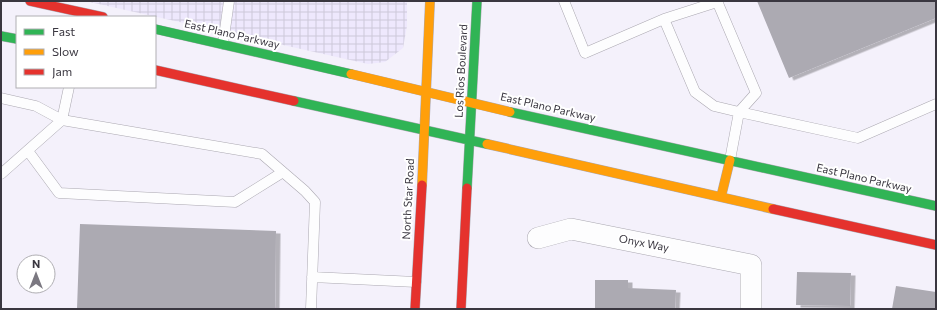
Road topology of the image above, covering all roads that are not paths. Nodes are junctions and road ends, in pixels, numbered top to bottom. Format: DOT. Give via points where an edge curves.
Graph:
graph roads {
  1 [pos="30,1"];
  2 [pos="86,1"];
  3 [pos="229,1"];
  4 [pos="430,1"];
  5 [pos="477,1"];
  6 [pos="564,1"];
  7 [pos="717,2"];
  8 [pos="85,15"];
  9 [pos="664,19"];
  10 [pos="156,29"];
  11 [pos="1,36"];
  12 [pos="16,40"];
  13 [pos="223,44"];
  14 [pos="156,70"];
  15 [pos="69,88"];
  16 [pos="427,91"];
  17 [pos="1,98"];
  18 [pos="472,103"];
  19 [pos="936,104"];
  20 [pos="739,112"];
  21 [pos="62,120"];
  22 [pos="424,131"];
  23 [pos="469,141"];
  24 [pos="28,151"];
  25 [pos="730,160"];
  26 [pos="283,172"];
  27 [pos="1,174"];
  28 [pos="721,197"];
  29 [pos="936,206"];
  30 [pos="538,238"];
  31 [pos="936,245"];
  32 [pos="312,277"];
  33 [pos="416,282"];
  34 [pos="311,309"];
  35 [pos="415,309"];
  36 [pos="461,309"];
  37 [pos="751,309"];
  1 -- 8 [label="main road"];
  2 -- 8 [label="lane"];
  3 -- 13 [label="lane"];
  4 -- 16 [label="main road"];
  5 -- 18 [label="main road, Los Rios Boulevard"];
  6 -- 9 [label="lane" via="585,53"];
  7 -- 9 [label="lane"];
  7 -- 20 [label="lane" via="756,93"];
  9 -- 20 [label="lane" via="695,92 714,106"];
  10 -- 13 [label="main road, East Plano Parkway"];
  11 -- 12 [label="main road"];
  13 -- 16 [label="main road, East Plano Parkway"];
  14 -- 22 [label="main road"];
  15 -- 21 [label="lane"];
  16 -- 18 [label="main road, East Plano Parkway"];
  16 -- 22 [label="main road, North Star Road"];
  17 -- 21 [label="lane" via="36,106"];
  18 -- 23 [label="main road, Los Rios Boulevard"];
  18 -- 25 [label="main road, East Plano Parkway"];
  19 -- 20 [label="lane" via="858,138"];
  20 -- 25 [label="lane"];
  21 -- 24 [label="lane"];
  21 -- 26 [label="lane" via="262,154"];
  22 -- 23 [label="main road"];
  22 -- 33 [label="main road, North Star Road"];
  23 -- 28 [label="main road"];
  23 -- 36 [label="main road"];
  24 -- 26 [label="lane" via="58,193 235,202"];
  24 -- 27 [label="lane"];
  25 -- 28 [label="main road"];
  25 -- 29 [label="main road, East Plano Parkway"];
  26 -- 32 [label="lane" via="315,202"];
  28 -- 31 [label="main road"];
  30 -- 37 [label="street, Onyx Way" via="571,229 751,265"];
  32 -- 33 [label="lane"];
  32 -- 34 [label="lane"];
  33 -- 35 [label="main road, North Star Road"];
}
